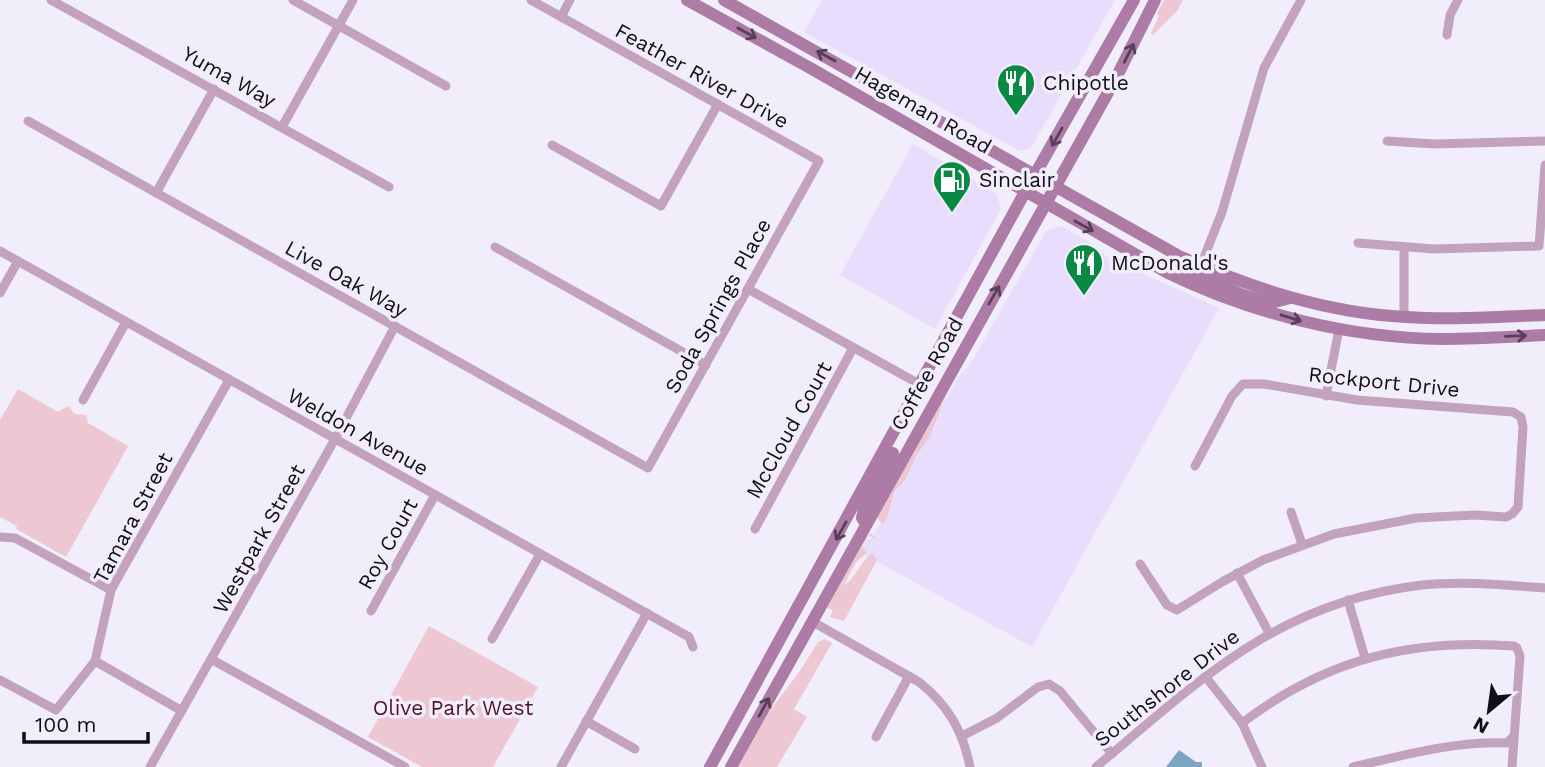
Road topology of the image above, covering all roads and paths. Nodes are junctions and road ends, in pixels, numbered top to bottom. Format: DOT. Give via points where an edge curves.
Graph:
graph roads {
  1 [pos="51,0"];
  2 [pos="293,0"];
  3 [pos="353,0"];
  4 [pos="531,0"];
  5 [pos="570,0"];
  6 [pos="687,0"];
  7 [pos="724,0"];
  8 [pos="1133,0"];
  9 [pos="1156,0"];
  10 [pos="1301,0"];
  11 [pos="1458,0"];
  12 [pos="561,16"];
  13 [pos="338,25"];
  14 [pos="1447,35"];
  15 [pos="813,69"];
  16 [pos="446,86"];
  17 [pos="214,89"];
  18 [pos="900,97"];
  19 [pos="718,104"];
  20 [pos="28,121"];
  21 [pos="282,127"];
  22 [pos="1387,141"];
  23 [pos="1545,141"];
  24 [pos="552,145"];
  25 [pos="820,162"];
  26 [pos="1545,165"];
  27 [pos="1035,173"];
  28 [pos="1057,185"];
  29 [pos="389,187"];
  30 [pos="1025,191"];
  31 [pos="156,193"];
  32 [pos="1046,204"];
  33 [pos="1358,243"];
  34 [pos="495,247"];
  35 [pos="1404,248"];
  36 [pos="0,251"];
  37 [pos="18,261"];
  38 [pos="1201,265"];
  39 [pos="1168,273"];
  40 [pos="748,289"];
  41 [pos="0,293"];
  42 [pos="1290,298"];
  43 [pos="1545,315"];
  44 [pos="1404,317"];
  45 [pos="126,322"];
  46 [pos="395,326"];
  47 [pos="1339,329"];
  48 [pos="1545,335"];
  49 [pos="853,348"];
  50 [pos="706,365"];
  51 [pos="229,380"];
  52 [pos="921,385"];
  53 [pos="1326,396"];
  54 [pos="83,400"];
  55 [pos="894,433"];
  56 [pos="335,439"];
  57 [pos="1195,466"];
  58 [pos="648,468"];
  59 [pos="435,495"];
  60 [pos="1291,512"];
  61 [pos="866,524"];
  62 [pos="755,529"];
  63 [pos="0,537"];
  64 [pos="1302,544"];
  65 [pos="540,554"];
  66 [pos="1140,564"];
  67 [pos="1237,573"];
  68 [pos="1545,588"];
  69 [pos="111,590"];
  70 [pos="1348,600"];
  71 [pos="371,611"];
  72 [pos="646,613"];
  73 [pos="813,622"];
  74 [pos="1269,633"];
  75 [pos="492,639"];
  76 [pos="694,647"];
  77 [pos="1365,658"];
  78 [pos="211,659"];
  79 [pos="95,661"];
  80 [pos="909,676"];
  81 [pos="1205,676"];
  82 [pos="0,680"];
  83 [pos="182,710"];
  84 [pos="586,721"];
  85 [pos="1242,723"];
  86 [pos="1515,735"];
  87 [pos="962,736"];
  88 [pos="876,737"];
  89 [pos="635,749"];
  90 [pos="1112,754"];
  91 [pos="1385,763"];
  92 [pos="150,767"];
  93 [pos="405,767"];
  94 [pos="561,767"];
  95 [pos="710,767"];
  96 [pos="731,767"];
  97 [pos="970,767"];
  98 [pos="1096,767"];
  99 [pos="1262,767"];
  100 [pos="1353,767"];
  101 [pos="1512,767"];
  1 -- 17 [label="street, Yuma Way"];
  2 -- 13 [label="street"];
  3 -- 13 [label="street"];
  4 -- 12 [label="street, Feather River Drive"];
  5 -- 12 [label="street"];
  6 -- 15 [label="main road, Hageman Road, one-way"];
  18 -- 7 [label="main road, Hageman Road, one-way"];
  8 -- 27 [label="main road, Coffee Road, one-way"];
  28 -- 9 [label="main road, Coffee Road, one-way"];
  10 -- 38 [label="street" via="1264,68 1222,212"];
  11 -- 14 [label="street"];
  12 -- 19 [label="street, Feather River Drive"];
  13 -- 16 [label="street"];
  13 -- 21 [label="street"];
  15 -- 18 [label="main road" via="837,75 886,101"];
  15 -- 30 [label="main road, Hageman Road"];
  17 -- 21 [label="street, Yuma Way"];
  17 -- 31 [label="street"];
  18 -- 27 [label="main road, Hageman Road"];
  19 -- 24 [label="street" via="661,206"];
  19 -- 25 [label="street, Feather River Drive"];
  20 -- 31 [label="street, Live Oak Way"];
  21 -- 29 [label="street, Yuma Way"];
  22 -- 23 [label="street"];
  25 -- 40 [label="street, Soda Springs Place"];
  26 -- 35 [label="street" via="1539,246"];
  27 -- 28 [label="main road, Hageman Road"];
  27 -- 30 [label="main road, Coffee Road"];
  28 -- 32 [label="main road, Coffee Road"];
  28 -- 38 [label="main road, Hageman Road"];
  30 -- 32 [label="main road, Hageman Road"];
  30 -- 52 [label="main road, Coffee Road"];
  31 -- 46 [label="street, Live Oak Way"];
  32 -- 39 [label="main road, Hageman Road, one-way"];
  61 -- 32 [label="main road, Coffee Road, one-way"];
  33 -- 35 [label="street"];
  34 -- 50 [label="street"];
  35 -- 44 [label="street"];
  36 -- 37 [label="street, Weldon Avenue"];
  37 -- 41 [label="street"];
  37 -- 45 [label="street, Weldon Avenue"];
  38 -- 42 [label="main road, Hageman Road"];
  39 -- 42 [label="main road" via="1189,272 1271,303"];
  39 -- 47 [label="main road, Hageman Road, one-way" via="1221,296"];
  40 -- 49 [label="street"];
  40 -- 50 [label="street, Soda Springs Place"];
  42 -- 44 [label="main road, Hageman Road"];
  43 -- 44 [label="main road, Hageman Road"];
  44 -- 47 [label="main road" via="1387,326"];
  45 -- 51 [label="street, Weldon Avenue"];
  45 -- 54 [label="street"];
  46 -- 56 [label="street, Westpark Street"];
  46 -- 58 [label="street, Live Oak Way"];
  47 -- 48 [label="main road, Hageman Road, one-way" via="1442,339"];
  47 -- 53 [label="street"];
  49 -- 52 [label="street"];
  49 -- 62 [label="street, McCloud Court"];
  50 -- 58 [label="street, Soda Springs Place"];
  51 -- 56 [label="street, Weldon Avenue"];
  51 -- 69 [label="street, Tamara Street"];
  52 -- 55 [label="main road, Coffee Road"];
  53 -- 57 [label="street, Rockport Drive" via="1243,384"];
  53 -- 64 [label="street, Rockport Drive" via="1513,412 1521,417 1523,427 1518,507 1506,517 1391,521"];
  55 -- 61 [label="main road" via="897,446 864,509"];
  55 -- 95 [label="main road, Coffee Road, one-way"];
  56 -- 59 [label="street, Weldon Avenue"];
  56 -- 78 [label="street, Westpark Street"];
  59 -- 65 [label="street, Weldon Avenue"];
  59 -- 71 [label="street, Roy Court"];
  60 -- 64 [label="street"];
  61 -- 73 [label="main road, Coffee Road"];
  63 -- 69 [label="street" via="15,538"];
  64 -- 67 [label="street"];
  65 -- 72 [label="street, Weldon Avenue"];
  65 -- 75 [label="street"];
  66 -- 67 [label="street" via="1167,605 1177,610"];
  67 -- 74 [label="street"];
  68 -- 70 [label="street, Southshore Drive" via="1452,583"];
  69 -- 79 [label="street, Tamara Street"];
  70 -- 74 [label="street, Southshore Drive"];
  70 -- 77 [label="street"];
  72 -- 76 [label="street, Weldon Avenue" via="689,637"];
  72 -- 84 [label="street"];
  73 -- 80 [label="street"];
  96 -- 73 [label="main road, Coffee Road, one-way"];
  74 -- 81 [label="street, Southshore Drive"];
  77 -- 85 [label="street" via="1302,683"];
  77 -- 86 [label="street" via="1460,643 1514,646 1520,656"];
  78 -- 83 [label="street, Westpark Street"];
  78 -- 93 [label="street"];
  79 -- 82 [label="street, Tamara Street" via="56,710"];
  79 -- 83 [label="street"];
  80 -- 87 [label="street" via="942,702"];
  80 -- 88 [label="street"];
  81 -- 85 [label="street"];
  81 -- 90 [label="street, Southshore Drive"];
  83 -- 92 [label="street, Westpark Street"];
  84 -- 89 [label="street"];
  84 -- 94 [label="street"];
  85 -- 99 [label="street"];
  86 -- 91 [label="street" via="1507,743 1449,745"];
  86 -- 101 [label="street"];
  87 -- 90 [label="street" via="1049,684"];
  87 -- 97 [label="street"];
  90 -- 98 [label="street, Southshore Drive"];
  91 -- 100 [label="street"];
}
